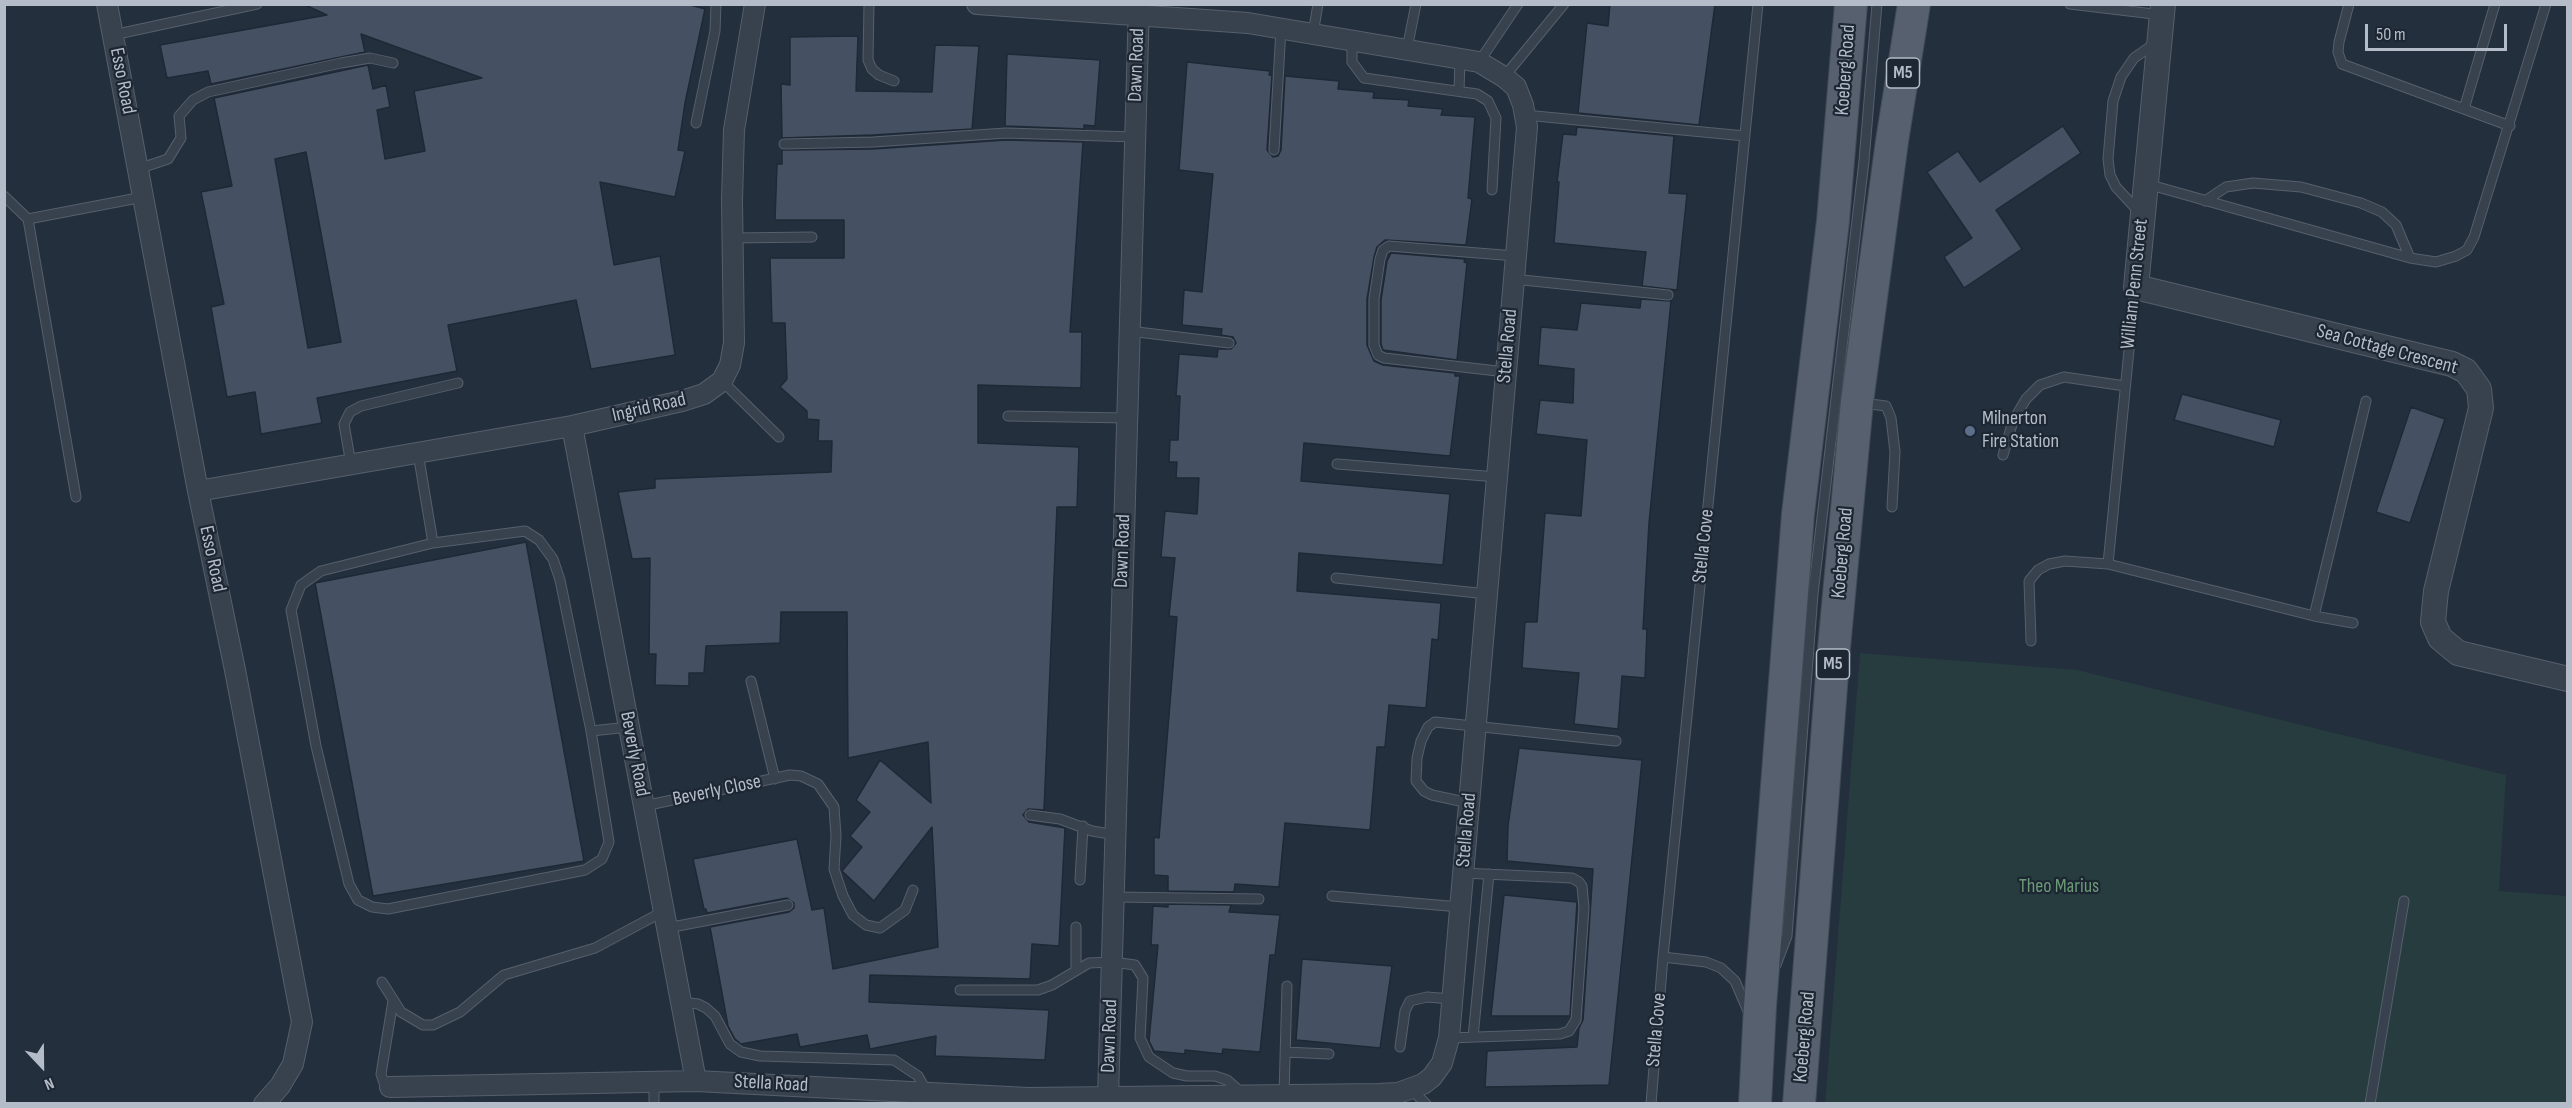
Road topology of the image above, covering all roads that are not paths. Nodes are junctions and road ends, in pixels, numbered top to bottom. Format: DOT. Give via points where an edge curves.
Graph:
graph roads {
  1 [pos="107,4"];
  2 [pos="257,4"];
  3 [pos="716,4"];
  4 [pos="755,4"];
  5 [pos="869,4"];
  6 [pos="976,4"];
  7 [pos="1318,4"];
  8 [pos="1416,4"];
  9 [pos="1518,4"];
  10 [pos="1564,4"];
  11 [pos="1758,4"];
  12 [pos="1851,4"];
  13 [pos="1877,4"];
  14 [pos="1914,4"];
  15 [pos="2070,4"];
  16 [pos="2349,4"];
  17 [pos="2495,4"];
  18 [pos="2546,4"];
  19 [pos="1138,10"];
  20 [pos="2162,10"];
  21 [pos="1281,29"];
  22 [pos="1313,34"];
  23 [pos="113,35"];
  24 [pos="1352,41"];
  25 [pos="2159,41"];
  26 [pos="1407,49"];
  27 [pos="1469,60"];
  28 [pos="393,63"];
  29 [pos="1892,74"];
  30 [pos="1504,77"];
  31 [pos="894,81"];
  32 [pos="1459,91"];
  33 [pos="2464,109"];
  34 [pos="1525,115"];
  35 [pos="696,123"];
  36 [pos="2510,126"];
  37 [pos="1745,136"];
  38 [pos="1135,137"];
  39 [pos="1892,141"];
  40 [pos="784,144"];
  41 [pos="1274,150"];
  42 [pos="138,169"];
  43 [pos="2145,184"];
  44 [pos="1492,190"];
  45 [pos="4,196"];
  46 [pos="143,197"];
  47 [pos="2205,201"];
  48 [pos="2142,215"];
  49 [pos="28,219"];
  50 [pos="812,237"];
  51 [pos="733,238"];
  52 [pos="1515,256"];
  53 [pos="2410,258"];
  54 [pos="1513,279"];
  55 [pos="2136,286"];
  56 [pos="1668,295"];
  57 [pos="1129,331"];
  58 [pos="1229,343"];
  59 [pos="1506,372"];
  60 [pos="722,381"];
  61 [pos="458,383"];
  62 [pos="2125,386"];
  63 [pos="2366,401"];
  64 [pos="1857,402"];
  65 [pos="1008,416"];
  66 [pos="1127,418"];
  67 [pos="572,426"];
  68 [pos="779,437"];
  69 [pos="418,453"];
  70 [pos="2003,455"];
  71 [pos="351,465"];
  72 [pos="1337,465"];
  73 [pos="1497,477"];
  74 [pos="198,491"];
  75 [pos="76,497"];
  76 [pos="1892,507"];
  77 [pos="433,543"];
  78 [pos="2108,564"];
  79 [pos="1336,578"];
  80 [pos="1487,594"];
  81 [pos="2314,616"];
  82 [pos="2353,623"];
  83 [pos="2031,641"];
  84 [pos="2568,679"];
  85 [pos="751,681"];
  86 [pos="629,727"];
  87 [pos="1475,727"];
  88 [pos="591,731"];
  89 [pos="1616,741"];
  90 [pos="775,779"];
  91 [pos="1469,803"];
  92 [pos="644,806"];
  93 [pos="1030,815"];
  94 [pos="1083,826"];
  95 [pos="1116,835"];
  96 [pos="1463,873"];
  97 [pos="1489,874"];
  98 [pos="1080,880"];
  99 [pos="913,890"];
  100 [pos="1332,896"];
  101 [pos="1114,897"];
  102 [pos="1259,899"];
  103 [pos="2404,901"];
  104 [pos="788,905"];
  105 [pos="1460,907"];
  106 [pos="665,920"];
  107 [pos="1076,927"];
  108 [pos="1664,957"];
  109 [pos="1112,962"];
  110 [pos="1076,969"];
  111 [pos="382,982"];
  112 [pos="1287,986"];
  113 [pos="960,990"];
  114 [pos="1452,999"];
  115 [pos="393,1001"];
  116 [pos="681,1002"];
  117 [pos="1760,1006"];
  118 [pos="1473,1037"];
  119 [pos="1449,1038"];
  120 [pos="1758,1039"];
  121 [pos="1400,1047"];
  122 [pos="1285,1052"];
  123 [pos="1329,1054"];
  124 [pos="696,1081"];
  125 [pos="654,1082"];
  126 [pos="390,1087"];
  127 [pos="1244,1095"];
  128 [pos="1284,1095"];
  129 [pos="1402,1095"];
  130 [pos="1108,1097"];
  131 [pos="928,1098"];
  132 [pos="955,1099"];
  133 [pos="1067,1100"];
  134 [pos="1087,1100"];
  135 [pos="1223,1100"];
  136 [pos="264,1104"];
  137 [pos="654,1104"];
  138 [pos="1426,1104"];
  139 [pos="1652,1104"];
  140 [pos="1755,1104"];
  141 [pos="1799,1104"];
  142 [pos="2370,1104"];
  1 -- 23 [label="street, Esso Road"];
  2 -- 23 [label="lane"];
  3 -- 35 [label="lane" via="715,31"];
  4 -- 51 [label="street" via="734,130"];
  5 -- 31 [label="lane" via="868,60 879,75"];
  6 -- 19 [label="street, Stella Road"];
  7 -- 22 [label="lane"];
  8 -- 26 [label="lane"];
  9 -- 27 [label="lane"];
  10 -- 30 [label="lane"];
  11 -- 37 [label="lane, Stella Cove"];
  12 -- 117 [label="main road, Koeberg Road / M5" via="1833,221 1798,514"];
  13 -- 117 [label="lane" via="1864,161 1813,594 1787,936"];
  14 -- 39 [label="main road, Koeberg Road / M5"];
  15 -- 20 [label="lane"];
  16 -- 33 [label="lane" via="2339,42 2342,64"];
  17 -- 33 [label="lane"];
  18 -- 36 [label="lane"];
  19 -- 21 [label="street, Stella Road"];
  19 -- 38 [label="street, Dawn Road"];
  20 -- 25 [label="street, William Penn Street"];
  21 -- 22 [label="street, Stella Road"];
  21 -- 41 [label="lane"];
  22 -- 24 [label="street, Stella Road"];
  23 -- 42 [label="street, Esso Road"];
  24 -- 26 [label="street, Stella Road"];
  24 -- 32 [label="lane" via="1352,62 1364,78"];
  25 -- 43 [label="street, William Penn Street"];
  25 -- 48 [label="lane" via="2134,58 2121,77 2110,130 2110,175"];
  26 -- 27 [label="street, Stella Road"];
  27 -- 30 [label="street, Stella Road"];
  27 -- 32 [label="lane"];
  28 -- 42 [label="lane" via="370,58 208,92 193,100 179,116 181,138 168,159"];
  29 -- 39 [label="lane"];
  30 -- 34 [label="street, Stella Road" via="1516,87"];
  32 -- 44 [label="lane" via="1477,94 1493,109 1496,118"];
  33 -- 36 [label="lane"];
  34 -- 37 [label="lane"];
  34 -- 52 [label="street, Stella Road"];
  36 -- 53 [label="lane" via="2467,250 2436,262"];
  37 -- 108 [label="lane, Stella Cove"];
  38 -- 40 [label="lane" via="1006,133"];
  38 -- 57 [label="street, Dawn Road"];
  39 -- 64 [label="main road, Koeberg Road / M5"];
  42 -- 46 [label="street, Esso Road"];
  43 -- 47 [label="lane"];
  43 -- 48 [label="street, William Penn Street"];
  45 -- 49 [label="lane"];
  46 -- 49 [label="lane"];
  46 -- 74 [label="street, Esso Road"];
  47 -- 53 [label="lane"];
  47 -- 53 [label="lane" via="2226,186 2253,183 2301,187 2361,203 2382,212 2396,225"];
  48 -- 55 [label="street, William Penn Street"];
  49 -- 75 [label="lane"];
  50 -- 51 [label="lane"];
  51 -- 60 [label="street" via="734,343"];
  52 -- 54 [label="street, Stella Road"];
  52 -- 59 [label="lane" via="1389,246 1380,260 1374,299 1374,345 1378,355"];
  54 -- 56 [label="lane"];
  54 -- 59 [label="street, Stella Road"];
  55 -- 62 [label="lane, William Penn Street"];
  55 -- 84 [label="street, Sea Cottage Crescent" via="2452,363 2470,375 2481,395 2480,413 2432,610 2434,627 2444,643 2458,652"];
  57 -- 58 [label="lane"];
  57 -- 66 [label="street, Dawn Road"];
  59 -- 73 [label="street, Stella Road"];
  60 -- 67 [label="street, Ingrid Road" via="704,394 682,401"];
  60 -- 68 [label="lane"];
  61 -- 71 [label="lane" via="350,412 344,424"];
  62 -- 70 [label="lane" via="2064,377 2040,385 2013,421"];
  62 -- 78 [label="lane, William Penn Street"];
  63 -- 81 [label="lane"];
  64 -- 76 [label="lane" via="1886,406 1891,418"];
  64 -- 141 [label="main road, Koeberg Road / M5"];
  65 -- 66 [label="lane"];
  66 -- 95 [label="street, Dawn Road"];
  67 -- 69 [label="street, Ingrid Road"];
  67 -- 86 [label="street, Beverly Road"];
  69 -- 71 [label="street, Ingrid Road"];
  69 -- 77 [label="lane"];
  71 -- 74 [label="street, Ingrid Road"];
  72 -- 73 [label="lane"];
  73 -- 80 [label="street, Stella Road"];
  74 -- 136 [label="street, Esso Road" via="302,1022 293,1064"];
  77 -- 88 [label="lane" via="525,531 539,540 553,559 560,580"];
  77 -- 88 [label="lane" via="321,571 301,585 291,610 316,746 349,884 358,900 388,909 585,870 602,859 609,842"];
  78 -- 81 [label="lane"];
  78 -- 83 [label="lane" via="2065,561 2038,570 2029,581"];
  79 -- 80 [label="lane"];
  80 -- 87 [label="street, Stella Road"];
  81 -- 82 [label="lane"];
  85 -- 90 [label="lane"];
  86 -- 88 [label="lane"];
  86 -- 92 [label="street, Beverly Road"];
  87 -- 89 [label="lane"];
  87 -- 91 [label="street, Stella Road"];
  87 -- 91 [label="lane" via="1435,722 1424,733 1417,758 1416,782 1424,791"];
  90 -- 92 [label="lane, Beverly Close"];
  90 -- 99 [label="lane, Beverly Close" via="790,775 810,778 834,807 834,868 853,915 866,925 880,927 905,910"];
  91 -- 96 [label="street, Stella Road"];
  92 -- 106 [label="street, Beverly Road"];
  93 -- 94 [label="lane"];
  94 -- 95 [label="lane"];
  94 -- 98 [label="lane"];
  95 -- 101 [label="street, Dawn Road"];
  96 -- 97 [label="lane"];
  96 -- 105 [label="street, Stella Road"];
  97 -- 118 [label="lane"];
  97 -- 118 [label="lane" via="1572,878 1582,886 1576,1020 1569,1031 1560,1034"];
  100 -- 105 [label="lane"];
  101 -- 102 [label="lane"];
  101 -- 109 [label="street, Dawn Road"];
  103 -- 142 [label="lane"];
  104 -- 106 [label="lane"];
  105 -- 114 [label="street, Stella Road"];
  106 -- 115 [label="lane" via="595,948 504,975 459,1012 434,1026 414,1022"];
  106 -- 116 [label="street, Beverly Road"];
  107 -- 110 [label="lane"];
  108 -- 120 [label="lane" via="1706,962 1727,972 1736,981"];
  108 -- 139 [label="lane, Stella Cove"];
  109 -- 110 [label="lane" via="1089,963"];
  109 -- 127 [label="lane" via="1136,965 1143,978 1140,1038 1149,1057 1173,1072 1227,1080"];
  109 -- 130 [label="street, Dawn Road"];
  110 -- 113 [label="lane" via="1038,990"];
  111 -- 115 [label="lane"];
  112 -- 122 [label="lane"];
  114 -- 119 [label="street, Stella Road"];
  114 -- 121 [label="lane" via="1426,997 1410,1001"];
  115 -- 126 [label="lane" via="381,1068 382,1081"];
  116 -- 124 [label="street, Beverly Road"];
  116 -- 131 [label="lane" via="706,1008 715,1016 730,1044 741,1052 760,1056 894,1060 912,1070"];
  117 -- 120 [label="main road, Koeberg Road / M5"];
  118 -- 119 [label="lane"];
  119 -- 129 [label="street, Stella Road" via="1443,1063 1432,1077"];
  120 -- 140 [label="main road, Koeberg Road / M5"];
  122 -- 123 [label="lane"];
  122 -- 128 [label="lane"];
  124 -- 125 [label="street, Stella Road"];
  124 -- 131 [label="street, Stella Road"];
  125 -- 126 [label="street, Stella Road"];
  125 -- 137 [label="lane"];
  127 -- 128 [label="street, Stella Road"];
  127 -- 135 [label="street, Stella Road"];
  128 -- 129 [label="street, Stella Road"];
  129 -- 138 [label="lane"];
  130 -- 134 [label="street, Stella Road"];
  130 -- 135 [label="street, Stella Road"];
  131 -- 132 [label="street, Stella Road"];
  132 -- 133 [label="street, Stella Road"];
  133 -- 134 [label="street, Stella Road"];
}
